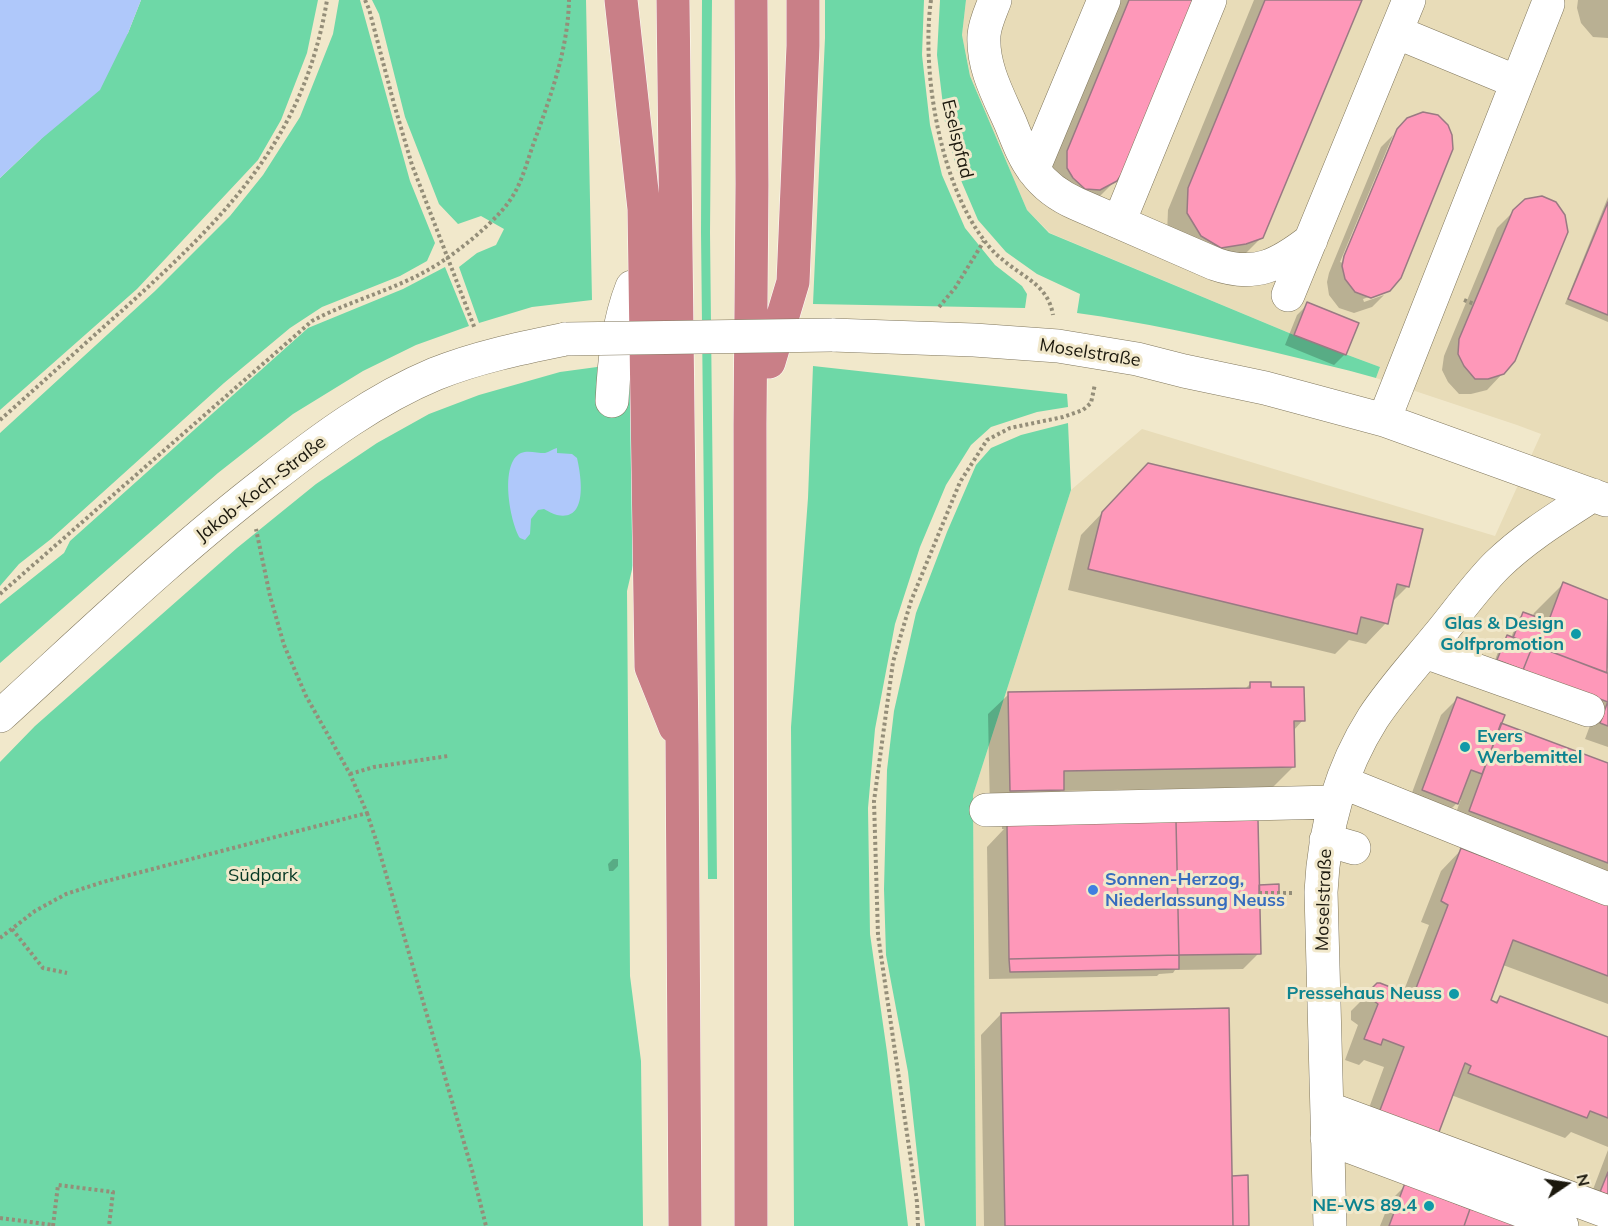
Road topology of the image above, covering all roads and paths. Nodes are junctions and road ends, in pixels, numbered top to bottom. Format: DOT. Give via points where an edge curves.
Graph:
graph roads {
  1 [pos="327,0"];
  2 [pos="365,0"];
  3 [pos="569,0"];
  4 [pos="621,0"];
  5 [pos="673,0"];
  6 [pos="752,0"];
  7 [pos="803,0"];
  8 [pos="931,0"];
  9 [pos="995,0"];
  10 [pos="1104,0"];
  11 [pos="1210,0"];
  12 [pos="1408,0"];
  13 [pos="1549,1"];
  14 [pos="1396,32"];
  15 [pos="1517,82"];
  16 [pos="1033,170"];
  17 [pos="1119,222"];
  18 [pos="1311,240"];
  19 [pos="984,241"];
  20 [pos="447,258"];
  21 [pos="632,287"];
  22 [pos="1288,295"];
  23 [pos="932,315"];
  24 [pos="1054,319"];
  25 [pos="478,335"];
  26 [pos="566,339"];
  27 [pos="1096,382"];
  28 [pos="612,401"];
  29 [pos="0,420"];
  30 [pos="1384,420"];
  31 [pos="750,424"];
  32 [pos="1600,498"];
  33 [pos="254,520"];
  34 [pos="0,594"];
  35 [pos="1425,652"];
  36 [pos="1588,710"];
  37 [pos="0,716"];
  38 [pos="682,743"];
  39 [pos="448,756"];
  40 [pos="350,774"];
  41 [pos="1339,792"];
  42 [pos="986,810"];
  43 [pos="367,813"];
  44 [pos="1608,889"];
  45 [pos="1259,893"];
  46 [pos="1277,893"];
  47 [pos="12,929"];
  48 [pos="0,938"];
  49 [pos="67,974"];
  50 [pos="1327,1123"];
  51 [pos="1608,1212"];
  52 [pos="0,1218"];
  53 [pos="53,1226"];
  54 [pos="109,1226"];
  55 [pos="486,1226"];
  56 [pos="685,1226"];
  57 [pos="751,1226"];
  58 [pos="918,1226"];
  59 [pos="1329,1226"];
  60 [pos="1562,1226"];
  1 -- 29 [label="path" via="316,52 302,92 286,126 243,189 166,270"];
  2 -- 20 [label="path" via="412,165"];
  3 -- 20 [label="path" via="562,54 518,188 494,219"];
  4 -- 38 [label="highway" via="644,209 651,667"];
  5 -- 38 [label="highway"];
  6 -- 31 [label="highway"];
  7 -- 31 [label="highway" via="793,282"];
  8 -- 19 [label="path, Eselspfad" via="929,51 942,149 957,195"];
  9 -- 16 [label="street" via="984,34 987,63"];
  10 -- 16 [label="street"];
  11 -- 17 [label="street"];
  12 -- 14 [label="street"];
  13 -- 15 [label="street"];
  14 -- 15 [label="street"];
  14 -- 18 [label="street"];
  15 -- 30 [label="street"];
  16 -- 17 [label="street" via="1065,198"];
  17 -- 18 [label="street" via="1231,270 1267,267"];
  18 -- 22 [label="street"];
  19 -- 23 [label="path" via="955,288"];
  19 -- 24 [label="path, Eselspfad" via="1046,294"];
  20 -- 25 [label="path"];
  20 -- 34 [label="path" via="410,280 312,321"];
  21 -- 28 [label="street" via="624,305"];
  26 -- 30 [label="street, Moselstraße, bridge" via="831,335 1058,346 1265,388"];
  26 -- 37 [label="street, Jakob-Koch-Straße" via="497,353 435,374 385,399 309,449 160,570"];
  27 -- 58 [label="path" via="1091,403 1083,410 1011,428 987,440 960,482 911,601 893,662 874,801 878,935"];
  30 -- 32 [label="street, Moselstraße"];
  31 -- 57 [label="highway"];
  32 -- 35 [label="street, Moselstraße" via="1536,531 1496,566"];
  33 -- 40 [label="path" via="284,645 306,696"];
  35 -- 36 [label="street"];
  35 -- 41 [label="street, Moselstraße" via="1373,719"];
  38 -- 56 [label="highway"];
  39 -- 40 [label="path"];
  40 -- 43 [label="path"];
  41 -- 42 [label="street"];
  41 -- 44 [label="street"];
  41 -- 50 [label="street, Moselstraße" via="1340,844 1322,867 1321,892"];
  43 -- 47 [label="path" via="66,894 35,910"];
  43 -- 55 [label="path"];
  45 -- 46 [label="path"];
  47 -- 48 [label="path"];
  47 -- 49 [label="path" via="43,968"];
  50 -- 51 [label="street"];
  50 -- 59 [label="street, Moselstraße"];
  50 -- 60 [label="street"];
  52 -- 53 [label="path"];
  53 -- 54 [label="path" via="58,1185 113,1192"];
}
